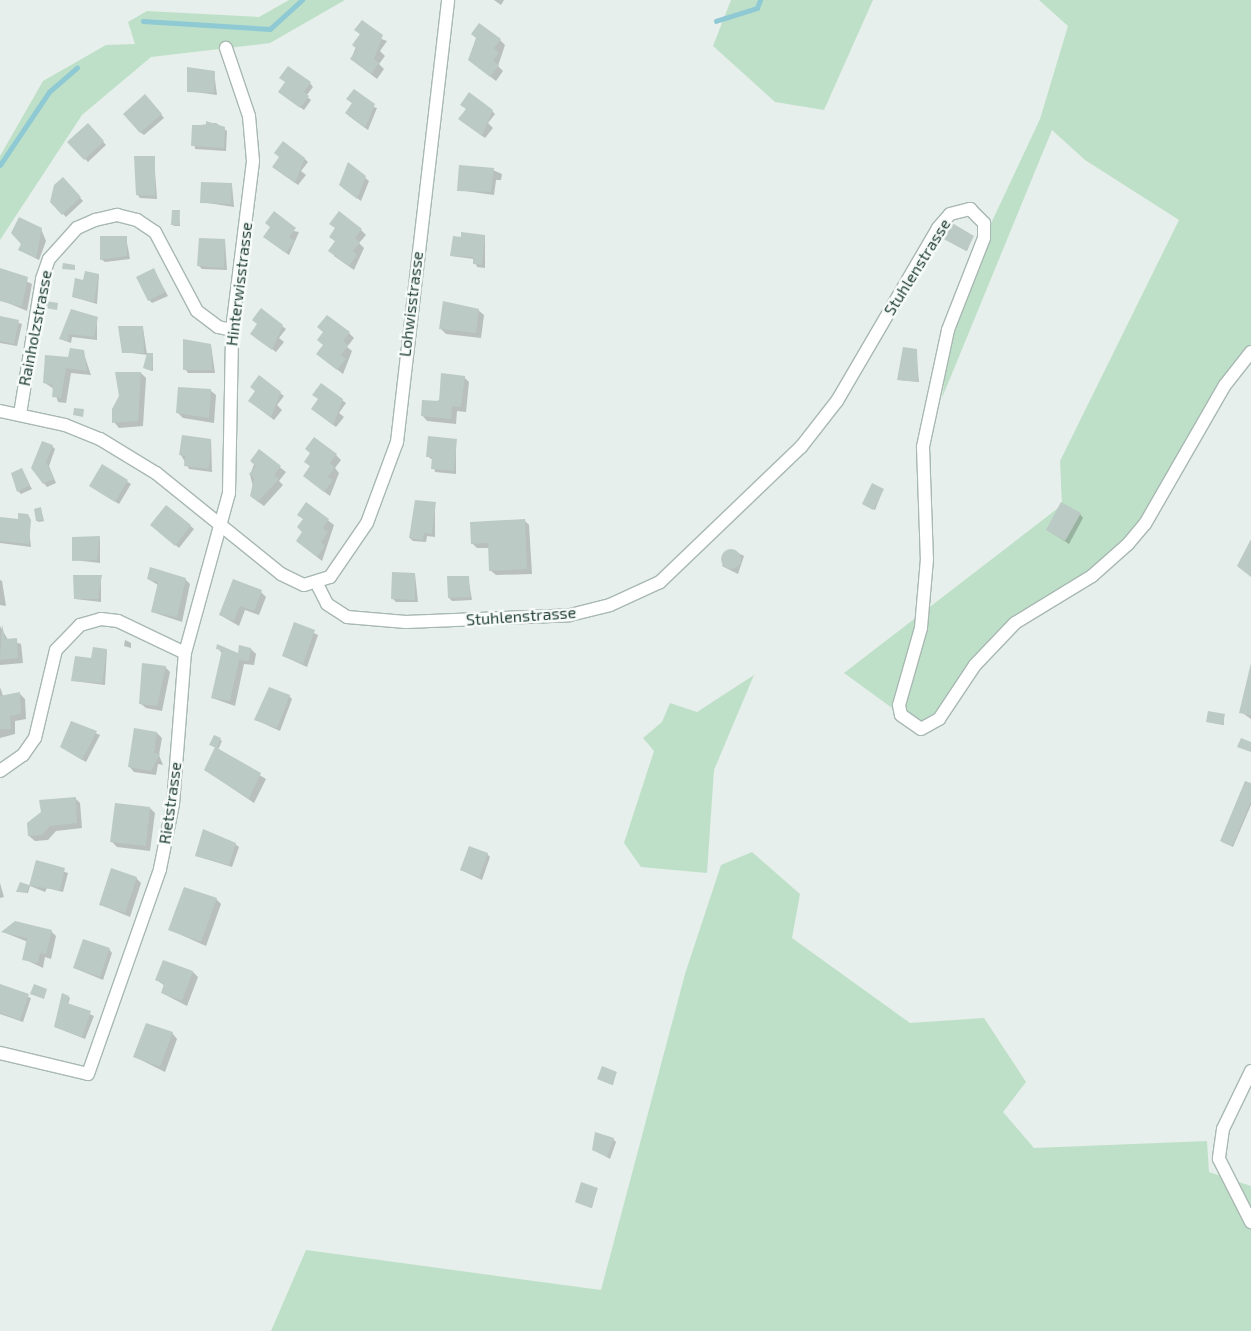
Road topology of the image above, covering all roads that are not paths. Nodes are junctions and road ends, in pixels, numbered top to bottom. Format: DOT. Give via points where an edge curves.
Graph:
graph roads {
  1 [pos="448,0"];
  2 [pos="226,48"];
  3 [pos="232,330"];
  4 [pos="1251,352"];
  5 [pos="0,411"];
  6 [pos="20,414"];
  7 [pos="219,524"];
  8 [pos="317,584"];
  9 [pos="184,653"];
  10 [pos="0,771"];
  11 [pos="0,1053"];
  12 [pos="1251,1071"];
  13 [pos="1251,1222"];
  1 -- 8 [label="street, Lohwisstrasse" via="397,442 367,524 338,569"];
  2 -- 3 [label="street, Hinterwisstrasse" via="249,116 253,161"];
  3 -- 6 [label="street, Rainholzstrasse" via="218,327 197,311 155,232 137,220 117,215 94,220 77,228 49,259 42,279"];
  3 -- 7 [label="street, Hinterwisstrasse" via="229,492"];
  4 -- 8 [label="street, Stuhlenstrasse" via="1225,385 1145,524 1128,544 1092,576 1015,623 975,665 939,719 921,729 901,715 899,704 921,628 927,559 923,447 948,330 984,238 984,223 970,208 950,214 938,228 837,400 801,447 660,582 610,605 570,615 415,622 347,617 328,604"];
  5 -- 6 [label="street"];
  6 -- 7 [label="street" via="100,439 156,473"];
  7 -- 8 [label="street" via="281,574 304,585"];
  7 -- 9 [label="street, Rietstrasse"];
  9 -- 10 [label="street" via="118,621 101,619 80,625 56,650 36,738 23,755"];
  9 -- 11 [label="street, Rietstrasse" via="173,804 160,869 88,1074"];
  12 -- 13 [label="street" via="1224,1129 1219,1159"];
}
